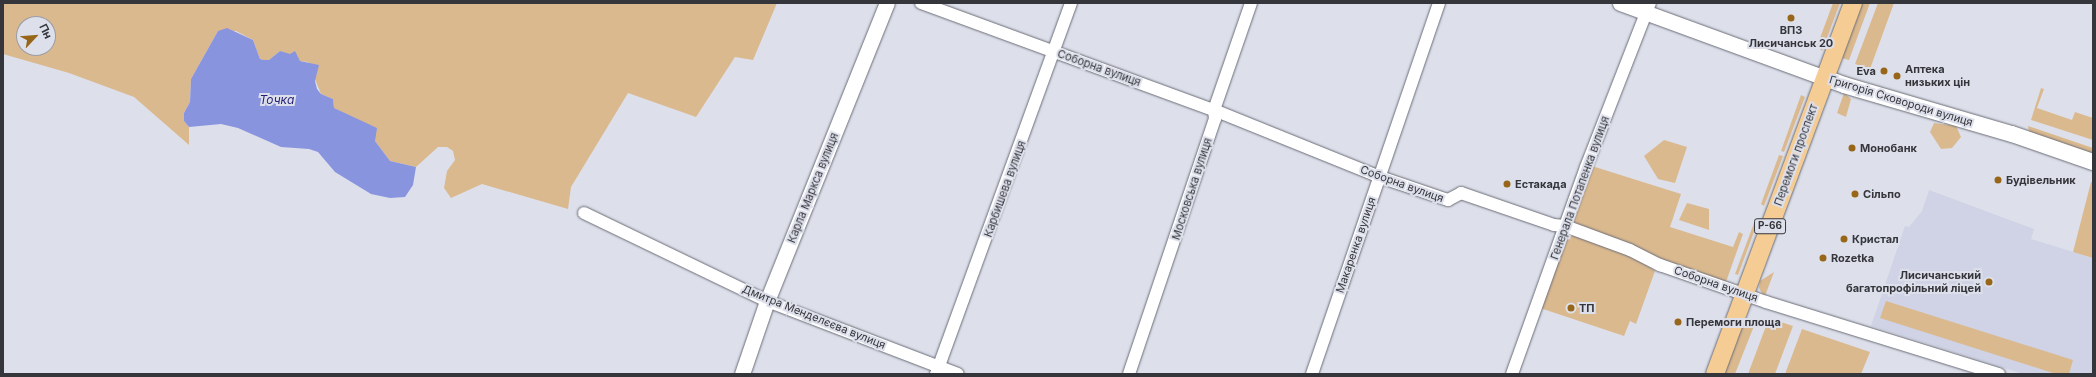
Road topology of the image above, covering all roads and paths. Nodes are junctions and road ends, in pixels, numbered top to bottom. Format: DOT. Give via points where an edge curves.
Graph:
graph roads {
  1 [pos="888,3"];
  2 [pos="921,3"];
  3 [pos="1072,3"];
  4 [pos="1251,3"];
  5 [pos="1439,3"];
  6 [pos="1620,3"];
  7 [pos="1853,3"];
  8 [pos="1649,8"];
  9 [pos="1056,52"];
  10 [pos="1825,78"];
  11 [pos="1214,110"];
  12 [pos="2093,162"];
  13 [pos="1380,177"];
  14 [pos="584,213"];
  15 [pos="1565,226"];
  16 [pos="1745,293"];
  17 [pos="767,301"];
  18 [pos="938,370"];
  19 [pos="742,374"];
  20 [pos="958,374"];
  21 [pos="1129,374"];
  22 [pos="1312,374"];
  23 [pos="1512,374"];
  24 [pos="1715,374"];
  25 [pos="1999,374"];
  1 -- 17 [label="street, Карла Маркса вулиця"];
  2 -- 9 [label="street, Соборна вулиця"];
  3 -- 9 [label="street, Карбишева вулиця"];
  4 -- 11 [label="street, Московська вулиця"];
  5 -- 13 [label="street, Макаренка вулиця"];
  6 -- 8 [label="street, Григорія Сковороди вулиця"];
  7 -- 10 [label="main road, Перемоги проспект / Р-66"];
  8 -- 10 [label="street, Григорія Сковороди вулиця"];
  8 -- 15 [label="street, Генерала Потапенка вулиця"];
  9 -- 11 [label="street, Соборна вулиця"];
  9 -- 18 [label="street, Карбишева вулиця"];
  10 -- 12 [label="main road, Григорія Сковороди вулиця" via="1844,86 2012,134"];
  10 -- 16 [label="main road, Перемоги проспект / Р-66"];
  11 -- 13 [label="street, Соборна вулиця"];
  11 -- 21 [label="street, Московська вулиця" via="1215,119"];
  13 -- 15 [label="street, Соборна вулиця" via="1448,200 1461,193 1554,225"];
  13 -- 22 [label="street, Макаренка вулиця"];
  14 -- 17 [label="street, Дмитра Менделєєва вулиця"];
  15 -- 16 [label="street, Соборна вулиця" via="1630,250 1660,265"];
  15 -- 23 [label="street, Генерала Потапенка вулиця"];
  16 -- 24 [label="main road, Перемоги проспект / Р-66"];
  16 -- 25 [label="street, Соборна вулиця" via="1766,302"];
  17 -- 18 [label="street, Дмитра Менделєєва вулиця"];
  17 -- 19 [label="street, Карла Маркса вулиця"];
  18 -- 20 [label="street, Дмитра Менделєєва вулиця"];
}
